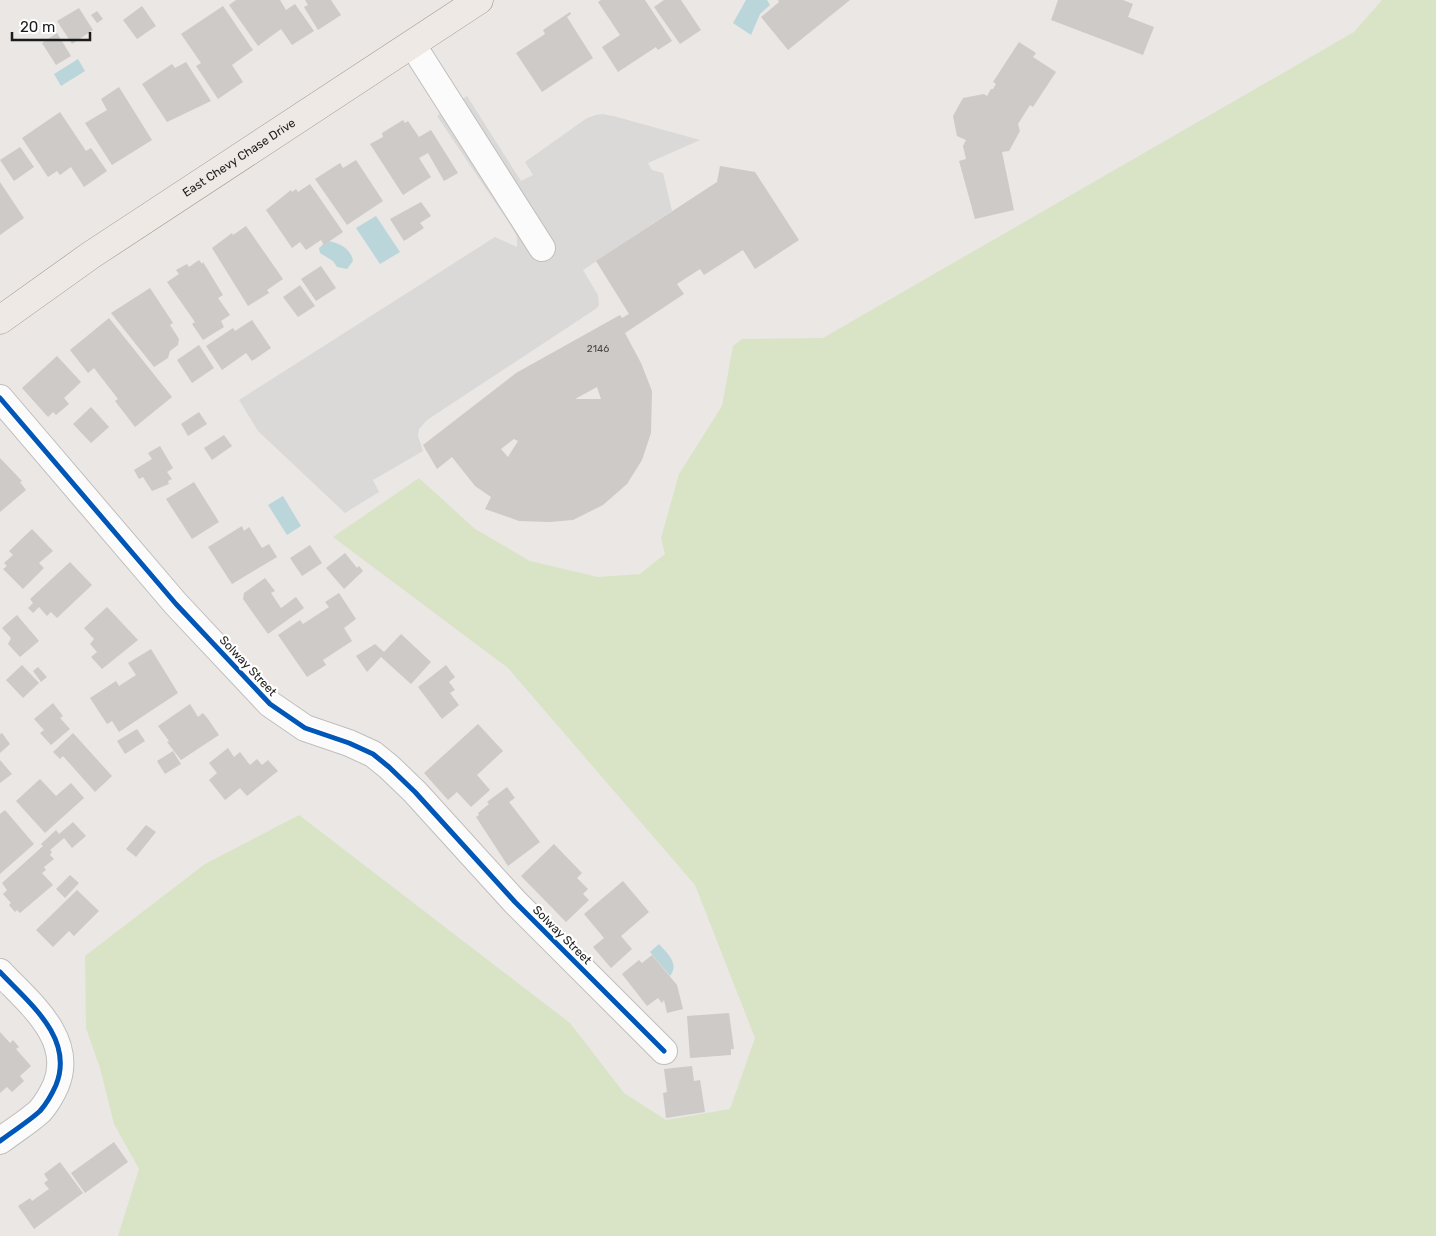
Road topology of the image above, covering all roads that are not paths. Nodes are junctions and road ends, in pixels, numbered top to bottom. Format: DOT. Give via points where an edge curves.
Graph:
graph roads {
  1 [pos="480,0"];
  2 [pos="412,44"];
  3 [pos="542,248"];
  4 [pos="0,320"];
  5 [pos="0,398"];
  6 [pos="0,972"];
  7 [pos="664,1051"];
  8 [pos="0,1141"];
  1 -- 2 [label="main road, East Chevy Chase Drive"];
  2 -- 3 [label="street"];
  2 -- 4 [label="main road, East Chevy Chase Drive" via="91,255"];
  5 -- 7 [label="street, Solway Street" via="176,604 270,704 305,728 373,754 389,767 515,902"];
  6 -- 8 [label="street" via="49,1024 58,1044 61,1064 58,1080 46,1103"];
}
